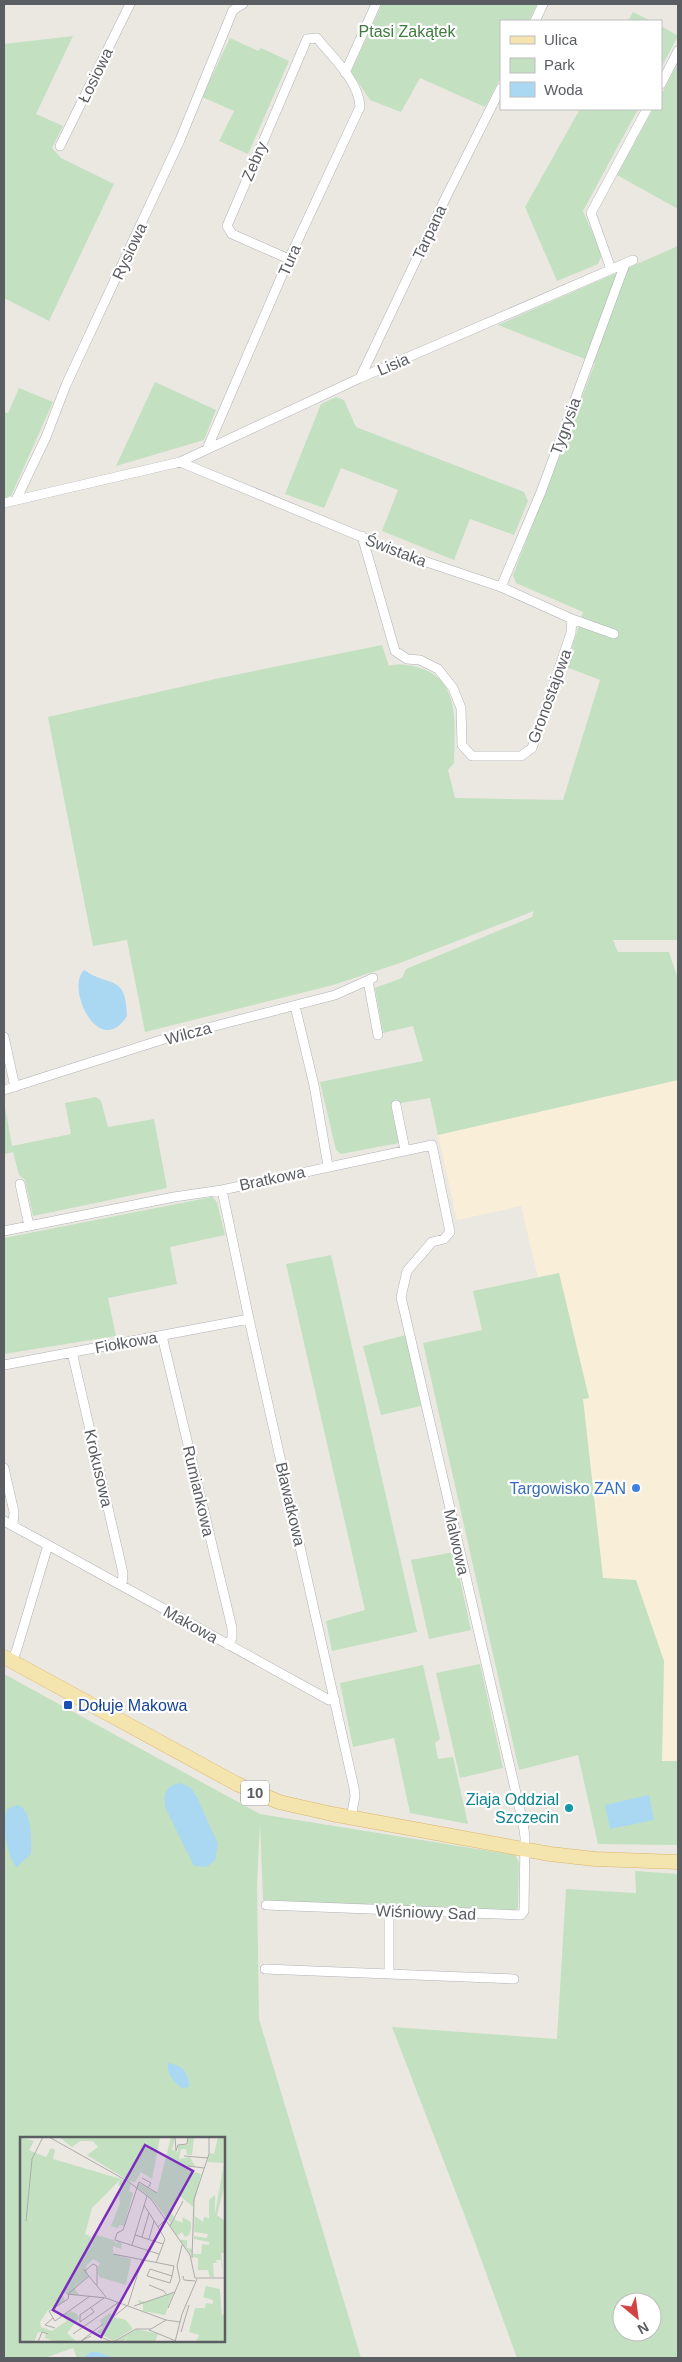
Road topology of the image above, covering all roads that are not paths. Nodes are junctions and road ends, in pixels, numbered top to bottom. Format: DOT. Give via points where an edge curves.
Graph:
graph roads {
  1 [pos="130,4"];
  2 [pos="243,4"];
  3 [pos="376,4"];
  4 [pos="544,4"];
  5 [pos="536,20"];
  6 [pos="317,38"];
  7 [pos="678,51"];
  8 [pos="345,72"];
  9 [pos="662,82"];
  10 [pos="500,90"];
  11 [pos="646,110"];
  12 [pos="60,146"];
  13 [pos="289,259"];
  14 [pos="629,262"];
  15 [pos="611,269"];
  16 [pos="360,378"];
  17 [pos="207,449"];
  18 [pos="180,462"];
  19 [pos="16,500"];
  20 [pos="4,503"];
  21 [pos="362,536"];
  22 [pos="501,587"];
  23 [pos="572,619"];
  24 [pos="614,634"];
  25 [pos="295,1006"];
  26 [pos="378,1035"];
  27 [pos="4,1037"];
  28 [pos="15,1087"];
  29 [pos="4,1090"];
  30 [pos="396,1105"];
  31 [pos="405,1150"];
  32 [pos="328,1166"];
  33 [pos="20,1184"];
  34 [pos="222,1190"];
  35 [pos="29,1226"];
  36 [pos="4,1231"];
  37 [pos="432,1242"];
  38 [pos="249,1319"];
  39 [pos="162,1336"];
  40 [pos="72,1352"];
  41 [pos="4,1365"];
  42 [pos="4,1468"];
  43 [pos="4,1521"];
  44 [pos="13,1526"];
  45 [pos="48,1545"];
  46 [pos="122,1585"];
  47 [pos="228,1645"];
  48 [pos="7,1659"];
  49 [pos="335,1700"];
  50 [pos="351,1818"];
  51 [pos="525,1850"];
  52 [pos="678,1862"];
  53 [pos="266,1905"];
  54 [pos="388,1911"];
  55 [pos="264,1969"];
  56 [pos="389,1974"];
  57 [pos="514,1979"];
  1 -- 12 [label="street, Łosiowa"];
  2 -- 19 [label="street, Rysiowa" via="234,10 180,140"];
  3 -- 8 [label="street"];
  4 -- 5 [label="street"];
  6 -- 8 [label="street, Tura"];
  6 -- 13 [label="street, Zebry" via="307,39 227,226 232,234"];
  7 -- 9 [label="street"];
  8 -- 13 [label="street, Tura" via="359,98 360,107"];
  10 -- 16 [label="street, Tarpana"];
  11 -- 15 [label="street" via="591,213"];
  13 -- 17 [label="street, Tura"];
  14 -- 15 [label="street, Lisia"];
  14 -- 22 [label="street, Tygrysia"];
  15 -- 16 [label="street, Lisia"];
  16 -- 17 [label="street, Lisia"];
  17 -- 18 [label="street, Lisia"];
  18 -- 19 [label="street, Lisia"];
  18 -- 21 [label="street, Świstaka"];
  19 -- 20 [label="street, Lisia"];
  21 -- 22 [label="street, Świstaka" via="403,554"];
  21 -- 23 [label="street, Gronostajowa" via="395,651 407,659 420,660 438,669 453,688 461,708 462,745 472,756 521,756 532,748 571,633"];
  22 -- 23 [label="street, Świstaka"];
  23 -- 24 [label="street, Świstaka"];
  25 -- 26 [label="street, Wilcza" via="335,995 370,979"];
  25 -- 28 [label="street, Wilcza" via="161,1040"];
  25 -- 32 [label="street" via="314,1085"];
  27 -- 28 [label="street"];
  28 -- 29 [label="street, Wilcza"];
  30 -- 31 [label="street"];
  31 -- 32 [label="street, Bratkowa"];
  31 -- 37 [label="street, Bratkowa" via="432,1145 450,1232 444,1239"];
  32 -- 34 [label="street, Bratkowa"];
  33 -- 35 [label="street"];
  34 -- 35 [label="street, Bratkowa"];
  34 -- 38 [label="street, Bławatkowa"];
  35 -- 36 [label="street, Bratkowa"];
  37 -- 51 [label="street, Malwowa" via="408,1272 401,1297 523,1823"];
  38 -- 39 [label="street, Fiołkowa"];
  38 -- 49 [label="street, Bławatkowa"];
  39 -- 40 [label="street, Fiołkowa"];
  39 -- 47 [label="street, Rumiankowa" via="232,1628"];
  40 -- 41 [label="street, Fiołkowa"];
  40 -- 46 [label="street, Krokusowa" via="123,1573"];
  42 -- 44 [label="street" via="14,1512"];
  43 -- 44 [label="street, Makowa"];
  44 -- 45 [label="street, Makowa"];
  45 -- 46 [label="street, Makowa"];
  45 -- 48 [label="street" via="16,1652"];
  46 -- 47 [label="street, Makowa"];
  47 -- 49 [label="street, Makowa" via="329,1700"];
  48 -- 50 [label="main road, 10" via="254,1792 288,1805"];
  49 -- 50 [label="street, Bławatkowa" via="354,1788"];
  50 -- 51 [label="main road, 10"];
  51 -- 52 [label="main road, 10" via="595,1859"];
  51 -- 54 [label="street, Wiśniowy Sad" via="524,1911 521,1915"];
  53 -- 54 [label="street, Wiśniowy Sad"];
  54 -- 56 [label="street"];
  55 -- 56 [label="street"];
  56 -- 57 [label="street"];
}
